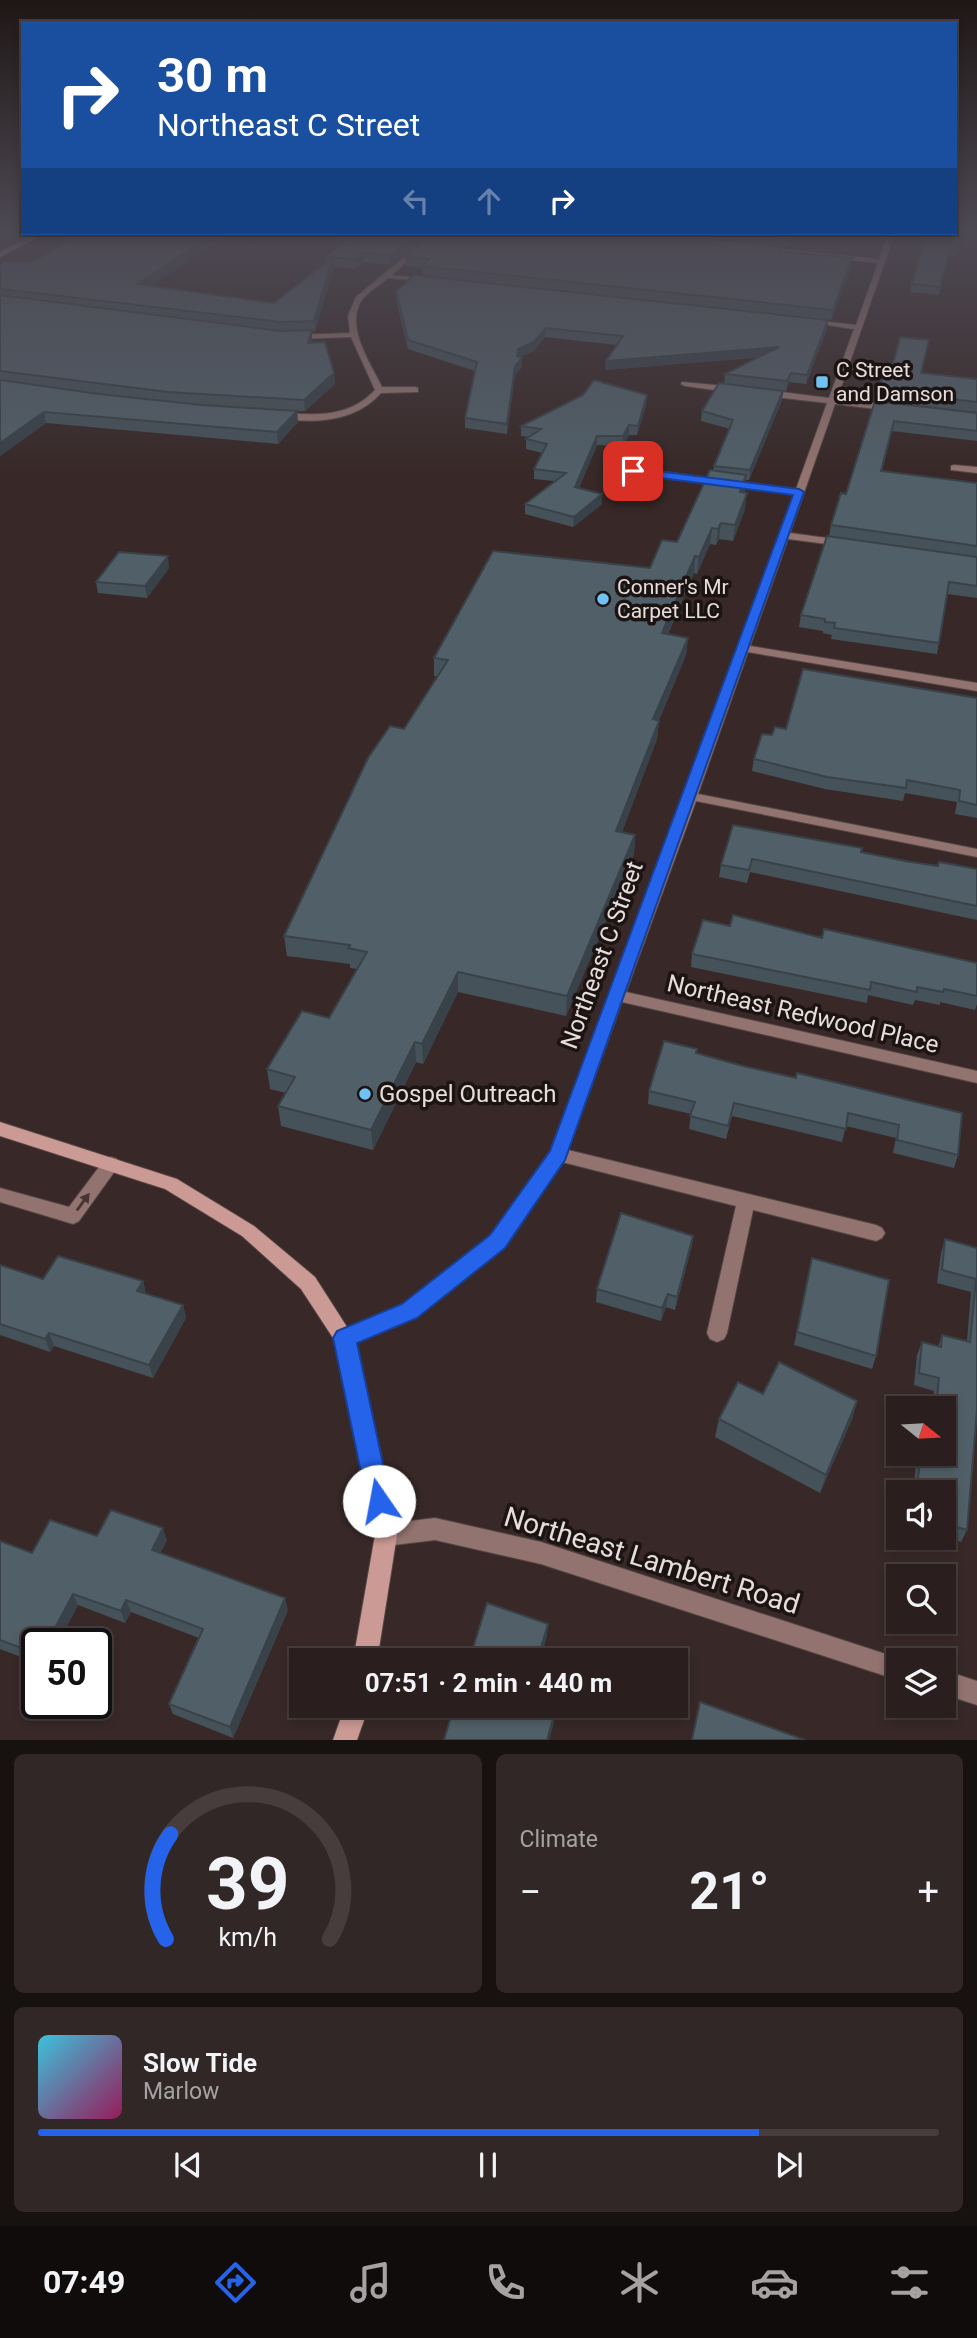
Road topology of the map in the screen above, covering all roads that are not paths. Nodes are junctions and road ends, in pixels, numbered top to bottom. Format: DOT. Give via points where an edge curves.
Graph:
graph roads {
  1 [pos="354,311"];
  2 [pos="863,311"];
  3 [pos="801,321"];
  4 [pos="857,327"];
  5 [pos="354,335"];
  6 [pos="282,337"];
  7 [pos="685,384"];
  8 [pos="379,390"];
  9 [pos="415,390"];
  10 [pos="832,401"];
  11 [pos="898,409"];
  12 [pos="273,416"];
  13 [pos="954,467"];
  14 [pos="977,470"];
  15 [pos="633,471"];
  16 [pos="799,492"];
  17 [pos="784,535"];
  18 [pos="853,545"];
  19 [pos="744,648"];
  20 [pos="977,687"];
  21 [pos="691,796"];
  22 [pos="977,853"];
  23 [pos="618,996"];
  24 [pos="977,1077"];
  25 [pos="0,1129"];
  26 [pos="558,1154"];
  27 [pos="111,1164"];
  28 [pos="0,1195"];
  29 [pos="746,1201"];
  30 [pos="876,1233"];
  31 [pos="717,1333"];
  32 [pos="344,1338"];
  33 [pos="386,1535"];
  34 [pos="367,1648"];
  35 [pos="886,1664"];
  36 [pos="956,1686"];
  37 [pos="977,1693"];
  38 [pos="353,1718"];
  39 [pos="345,1740"];
  1 -- 5 [label="street"];
  2 -- 4 [label="street, Northeast C Street"];
  3 -- 4 [label="street"];
  4 -- 10 [label="street, Northeast C Street"];
  5 -- 6 [label="street"];
  5 -- 8 [label="street"];
  7 -- 10 [label="street"];
  8 -- 9 [label="street"];
  8 -- 12 [label="street" via="367,407 339,416"];
  10 -- 11 [label="street"];
  10 -- 16 [label="street, Northeast C Street"];
  13 -- 14 [label="street"];
  15 -- 16 [label="street"];
  16 -- 17 [label="street, Northeast C Street"];
  17 -- 18 [label="street"];
  17 -- 19 [label="street, Northeast C Street"];
  19 -- 20 [label="street"];
  19 -- 21 [label="street, Northeast C Street"];
  21 -- 22 [label="street"];
  21 -- 23 [label="street, Northeast C Street"];
  23 -- 24 [label="street, Northeast Redwood Place"];
  23 -- 26 [label="street, Northeast C Street"];
  25 -- 27 [label="main road"];
  26 -- 29 [label="street"];
  26 -- 32 [label="street, Northeast C Street" via="498,1241 410,1311"];
  28 -- 27 [label="street, one-way" via="73,1216"];
  27 -- 32 [label="main road" via="171,1184 248,1231 308,1283"];
  29 -- 30 [label="street"];
  29 -- 31 [label="street"];
  32 -- 33 [label="main road"];
  33 -- 34 [label="main road"];
  33 -- 35 [label="street, Northeast Lambert Road" via="435,1529 541,1553"];
  36 -- 37 [label="street"];
  38 -- 39 [label="main road"];
}
